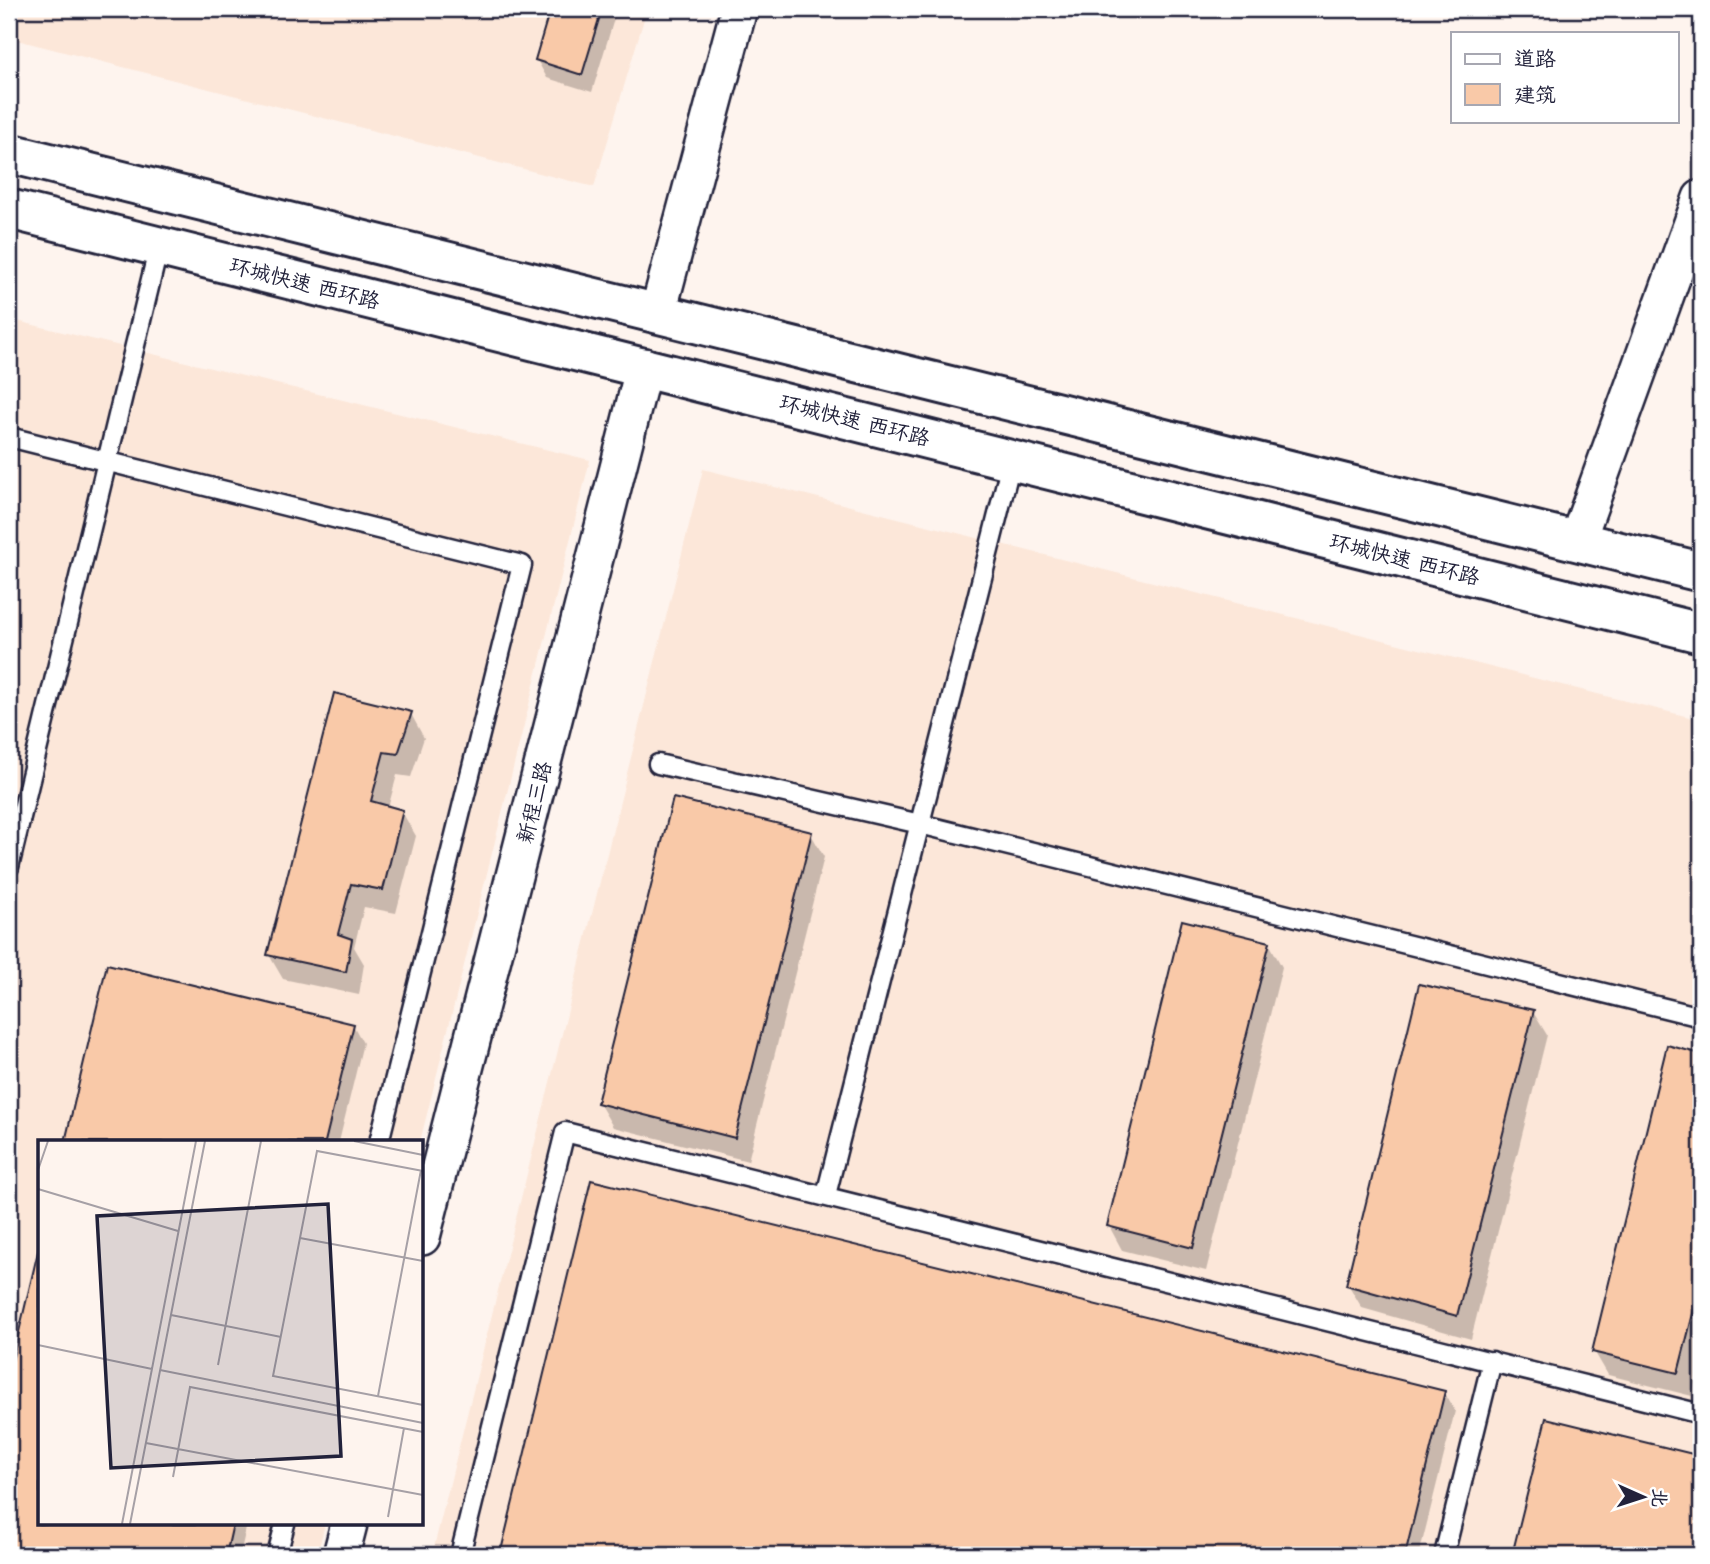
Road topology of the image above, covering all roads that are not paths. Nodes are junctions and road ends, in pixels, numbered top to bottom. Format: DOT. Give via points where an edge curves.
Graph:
graph roads {
  1 [pos="739,9"];
  2 [pos="9,153"];
  3 [pos="1701,198"];
  4 [pos="9,209"];
  5 [pos="159,246"];
  6 [pos="659,312"];
  7 [pos="644,366"];
  8 [pos="9,437"];
  9 [pos="1012,459"];
  10 [pos="106,462"];
  11 [pos="1577,541"];
  12 [pos="1701,572"];
  13 [pos="1701,633"];
  14 [pos="659,764"];
  15 [pos="920,824"];
  16 [pos="9,867"];
  17 [pos="1701,1017"];
  18 [pos="379,1140"];
  19 [pos="826,1195"];
  20 [pos="424,1229"];
  21 [pos="1492,1361"];
  22 [pos="1701,1414"];
  23 [pos="284,1526"];
  24 [pos="348,1526"];
  25 [pos="277,1555"];
  26 [pos="341,1555"];
  27 [pos="460,1555"];
  28 [pos="1444,1555"];
  1 -- 6 [label="street"];
  2 -- 6 [label="highway"];
  3 -- 11 [label="street"];
  4 -- 5 [label="highway, 环城快速 西环路"];
  5 -- 7 [label="highway, 环城快速 西环路"];
  5 -- 10 [label="lane"];
  6 -- 11 [label="highway"];
  7 -- 9 [label="highway, 环城快速 西环路"];
  7 -- 20 [label="street, 新程三路"];
  8 -- 10 [label="lane"];
  9 -- 13 [label="highway, 环城快速 西环路"];
  9 -- 15 [label="lane"];
  10 -- 16 [label="lane"];
  10 -- 18 [label="lane" via="522,565"];
  11 -- 12 [label="highway"];
  14 -- 15 [label="lane"];
  15 -- 17 [label="lane"];
  15 -- 19 [label="lane"];
  19 -- 21 [label="lane"];
  19 -- 27 [label="lane" via="565,1132"];
  21 -- 22 [label="lane"];
  21 -- 28 [label="lane"];
  23 -- 25 [label="lane"];
  24 -- 26 [label="street"];
}
